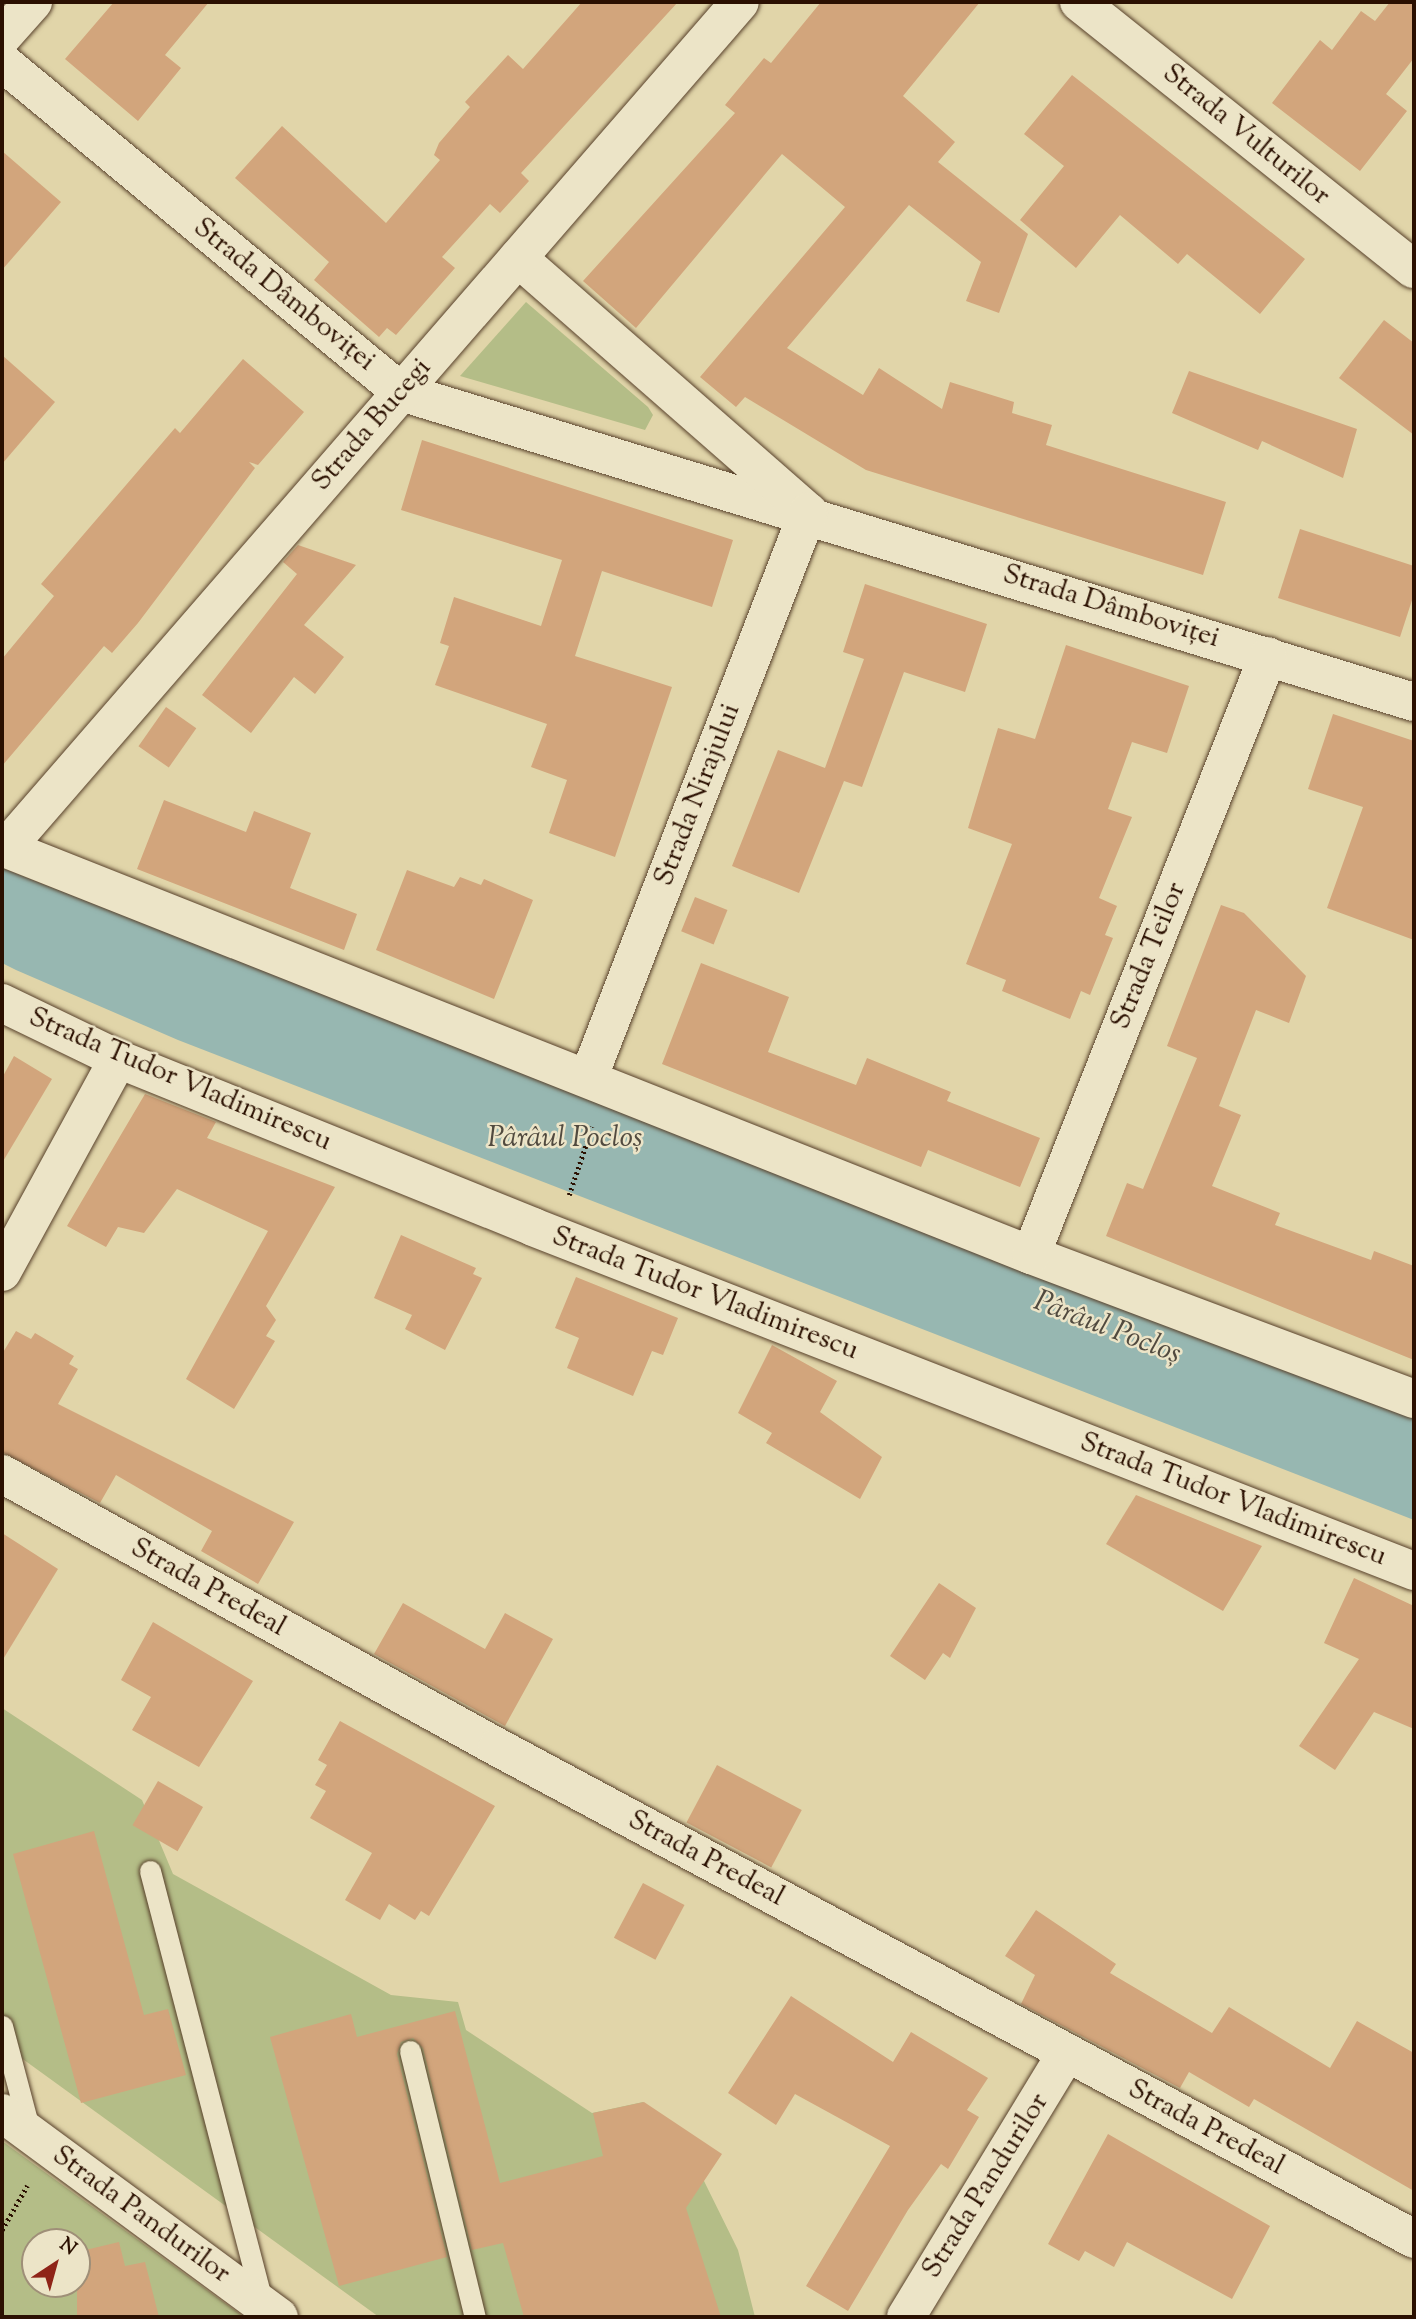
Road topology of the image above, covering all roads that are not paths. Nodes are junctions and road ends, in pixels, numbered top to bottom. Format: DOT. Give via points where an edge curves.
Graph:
graph roads {
  1 [pos="33,2"];
  2 [pos="740,2"];
  3 [pos="1079,2"];
  4 [pos="2,37"];
  5 [pos="2,62"];
  6 [pos="518,258"];
  7 [pos="1414,269"];
  8 [pos="401,392"];
  9 [pos="808,512"];
  10 [pos="1268,656"];
  11 [pos="1414,702"];
  12 [pos="3,848"];
  13 [pos="2,1003"];
  14 [pos="118,1059"];
  15 [pos="588,1079"];
  16 [pos="1031,1255"];
  17 [pos="2,1272"];
  18 [pos="1414,1399"];
  19 [pos="2,1474"];
  20 [pos="1414,1571"];
  21 [pos="150,1871"];
  22 [pos="2,2026"];
  23 [pos="410,2050"];
  24 [pos="1066,2054"];
  25 [pos="16,2124"];
  26 [pos="1414,2239"];
  27 [pos="271,2311"];
  28 [pos="475,2317"];
  29 [pos="906,2317"];
  1 -- 4 [label="street"];
  2 -- 6 [label="street, Strada Bucegi"];
  3 -- 7 [label="street, Strada Vulturilor"];
  5 -- 8 [label="street, Strada Dâmboviței"];
  6 -- 8 [label="street, Strada Bucegi"];
  6 -- 9 [label="street, Strada Dâmboviței"];
  8 -- 9 [label="street, Strada Dâmboviței"];
  8 -- 12 [label="street, Strada Bucegi"];
  9 -- 10 [label="street, Strada Dâmboviței"];
  9 -- 15 [label="street, Strada Nirajului"];
  10 -- 11 [label="street, Strada Dâmboviței"];
  10 -- 16 [label="street, Strada Teilor"];
  12 -- 15 [label="street"];
  13 -- 14 [label="street, Strada Tudor Vladimirescu"];
  14 -- 17 [label="street"];
  14 -- 20 [label="street, Strada Tudor Vladimirescu"];
  15 -- 16 [label="street"];
  16 -- 18 [label="street"];
  19 -- 24 [label="street, Strada Predeal"];
  21 -- 27 [label="lane"];
  22 -- 25 [label="lane"];
  23 -- 28 [label="lane"];
  24 -- 26 [label="street, Strada Predeal"];
  24 -- 29 [label="street, Strada Pandurilor"];
  25 -- 27 [label="street, Strada Pandurilor"];
}
